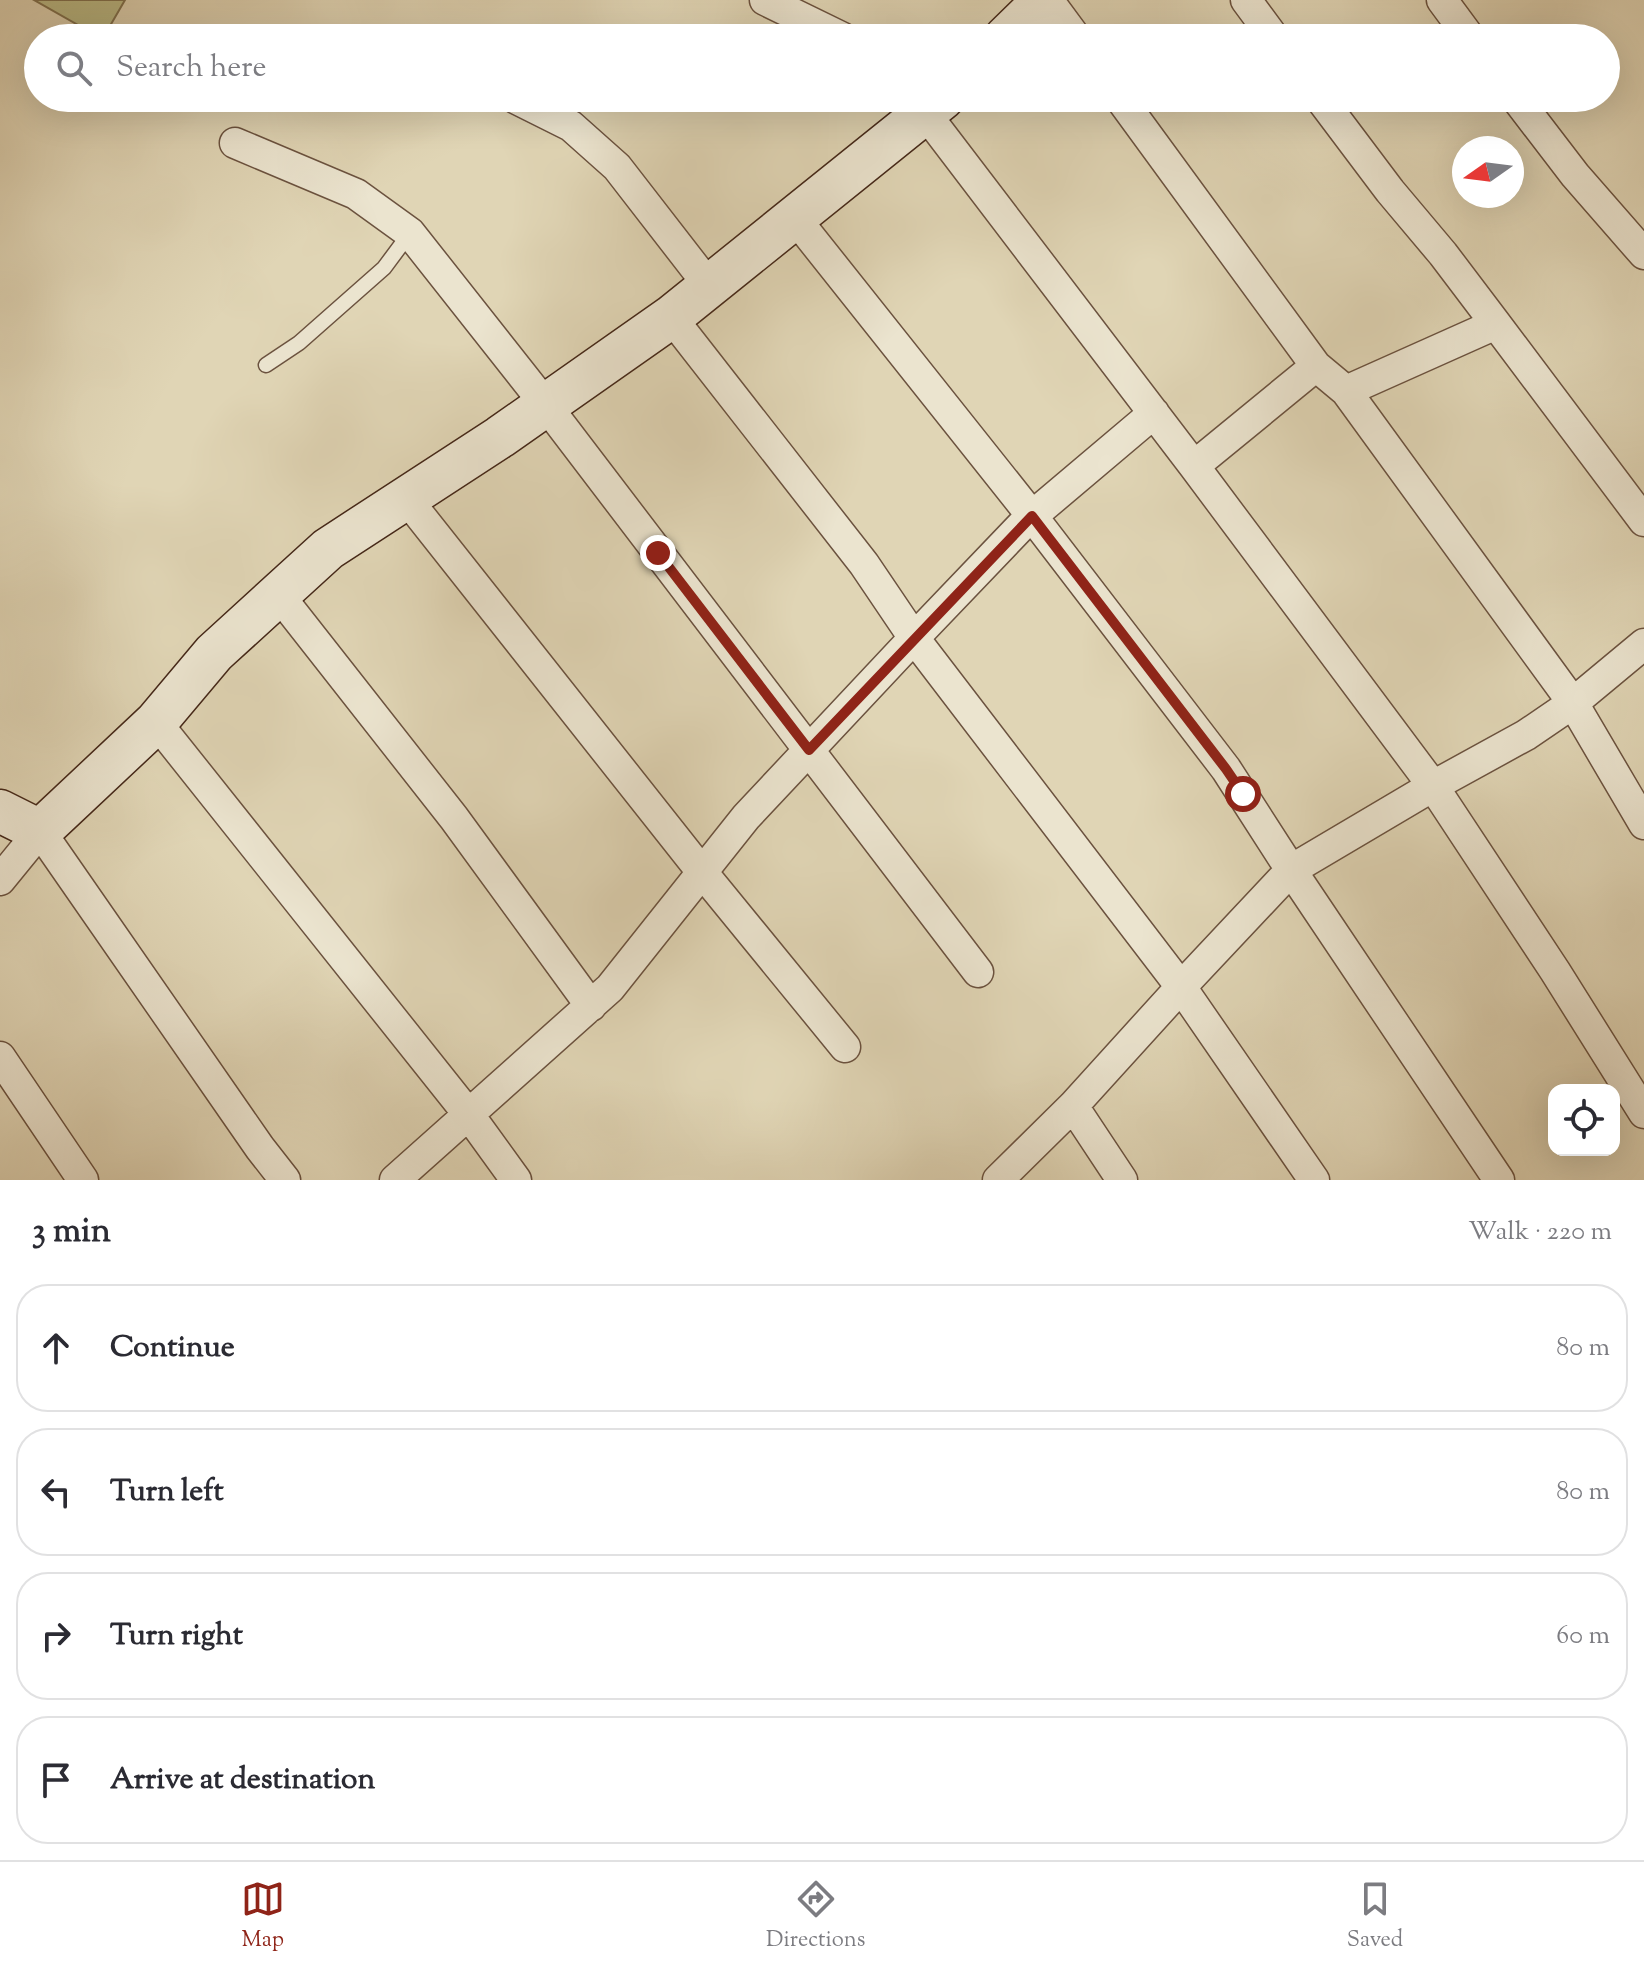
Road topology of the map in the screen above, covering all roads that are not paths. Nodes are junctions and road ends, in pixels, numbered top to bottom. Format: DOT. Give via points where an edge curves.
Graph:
graph roads {
  1 [pos="765,0"];
  2 [pos="1046,0"];
  3 [pos="1246,0"];
  4 [pos="1442,0"];
  5 [pos="814,24"];
  6 [pos="1020,24"];
  7 [pos="1065,24"];
  8 [pos="1264,24"];
  9 [pos="1460,24"];
  10 [pos="543,112"];
  11 [pos="924,112"];
  12 [pos="941,112"];
  13 [pos="1130,112"];
  14 [pos="1331,112"];
  15 [pos="1527,112"];
  16 [pos="235,143"];
  17 [pos="795,218"];
  18 [pos="410,233"];
  19 [pos="1642,249"];
  20 [pos="710,287"];
  21 [pos="671,317"];
  22 [pos="1496,324"];
  23 [pos="266,365"];
  24 [pos="1316,366"];
  25 [pos="1346,391"];
  26 [pos="545,404"];
  27 [pos="1154,413"];
  28 [pos="1194,466"];
  29 [pos="406,498"];
  30 [pos="1032,516"];
  31 [pos="1644,521"];
  32 [pos="278,594"];
  33 [pos="914,638"];
  34 [pos="1644,644"];
  35 [pos="1573,703"];
  36 [pos="156,722"];
  37 [pos="809,750"];
  38 [pos="1433,786"];
  39 [pos="0,811"];
  40 [pos="1644,824"];
  41 [pos="40,831"];
  42 [pos="1291,870"];
  43 [pos="702,872"];
  44 [pos="0,880"];
  45 [pos="978,972"];
  46 [pos="1181,987"];
  47 [pos="591,1006"];
  48 [pos="845,1047"];
  49 [pos="0,1057"];
  50 [pos="1073,1106"];
  51 [pos="1644,1113"];
  52 [pos="469,1115"];
  53 [pos="83,1180"];
  54 [pos="285,1180"];
  55 [pos="395,1180"];
  56 [pos="516,1180"];
  57 [pos="998,1180"];
  58 [pos="1122,1180"];
  59 [pos="1314,1180"];
  60 [pos="1499,1180"];
  1 -- 5 [label="street"];
  2 -- 6 [label="street"];
  2 -- 7 [label="street"];
  3 -- 8 [label="street"];
  4 -- 9 [label="street"];
  10 -- 20 [label="street" via="571,126 617,167"];
  11 -- 17 [label="street"];
  12 -- 27 [label="street"];
  13 -- 24 [label="street"];
  14 -- 22 [label="street"];
  15 -- 19 [label="street"];
  16 -- 18 [label="street" via="356,194"];
  17 -- 20 [label="street"];
  17 -- 30 [label="street"];
  18 -- 23 [label="lane" via="384,268"];
  18 -- 26 [label="street"];
  20 -- 21 [label="street"];
  21 -- 26 [label="street"];
  21 -- 33 [label="street" via="864,564"];
  22 -- 25 [label="street"];
  22 -- 31 [label="street"];
  24 -- 25 [label="street"];
  24 -- 28 [label="street"];
  25 -- 35 [label="street"];
  26 -- 29 [label="street"];
  26 -- 37 [label="street"];
  27 -- 28 [label="street"];
  27 -- 30 [label="street"];
  28 -- 38 [label="street"];
  29 -- 32 [label="street" via="328,549"];
  29 -- 43 [label="street"];
  30 -- 33 [label="street"];
  30 -- 42 [label="street" via="1226,769"];
  32 -- 36 [label="street" via="214,653"];
  32 -- 47 [label="street" via="454,818"];
  33 -- 37 [label="street"];
  33 -- 46 [label="street"];
  34 -- 35 [label="street"];
  35 -- 38 [label="street"];
  35 -- 40 [label="street"];
  36 -- 41 [label="street"];
  36 -- 52 [label="street"];
  37 -- 43 [label="street"];
  37 -- 45 [label="street"];
  38 -- 42 [label="street"];
  38 -- 51 [label="street"];
  39 -- 41 [label="street"];
  41 -- 44 [label="street"];
  41 -- 54 [label="street"];
  42 -- 46 [label="street"];
  42 -- 60 [label="street"];
  43 -- 47 [label="street"];
  43 -- 48 [label="street"];
  46 -- 50 [label="street"];
  46 -- 59 [label="street"];
  47 -- 52 [label="street"];
  49 -- 53 [label="street"];
  50 -- 57 [label="street"];
  50 -- 58 [label="street"];
  52 -- 55 [label="street"];
  52 -- 56 [label="street"];
}
